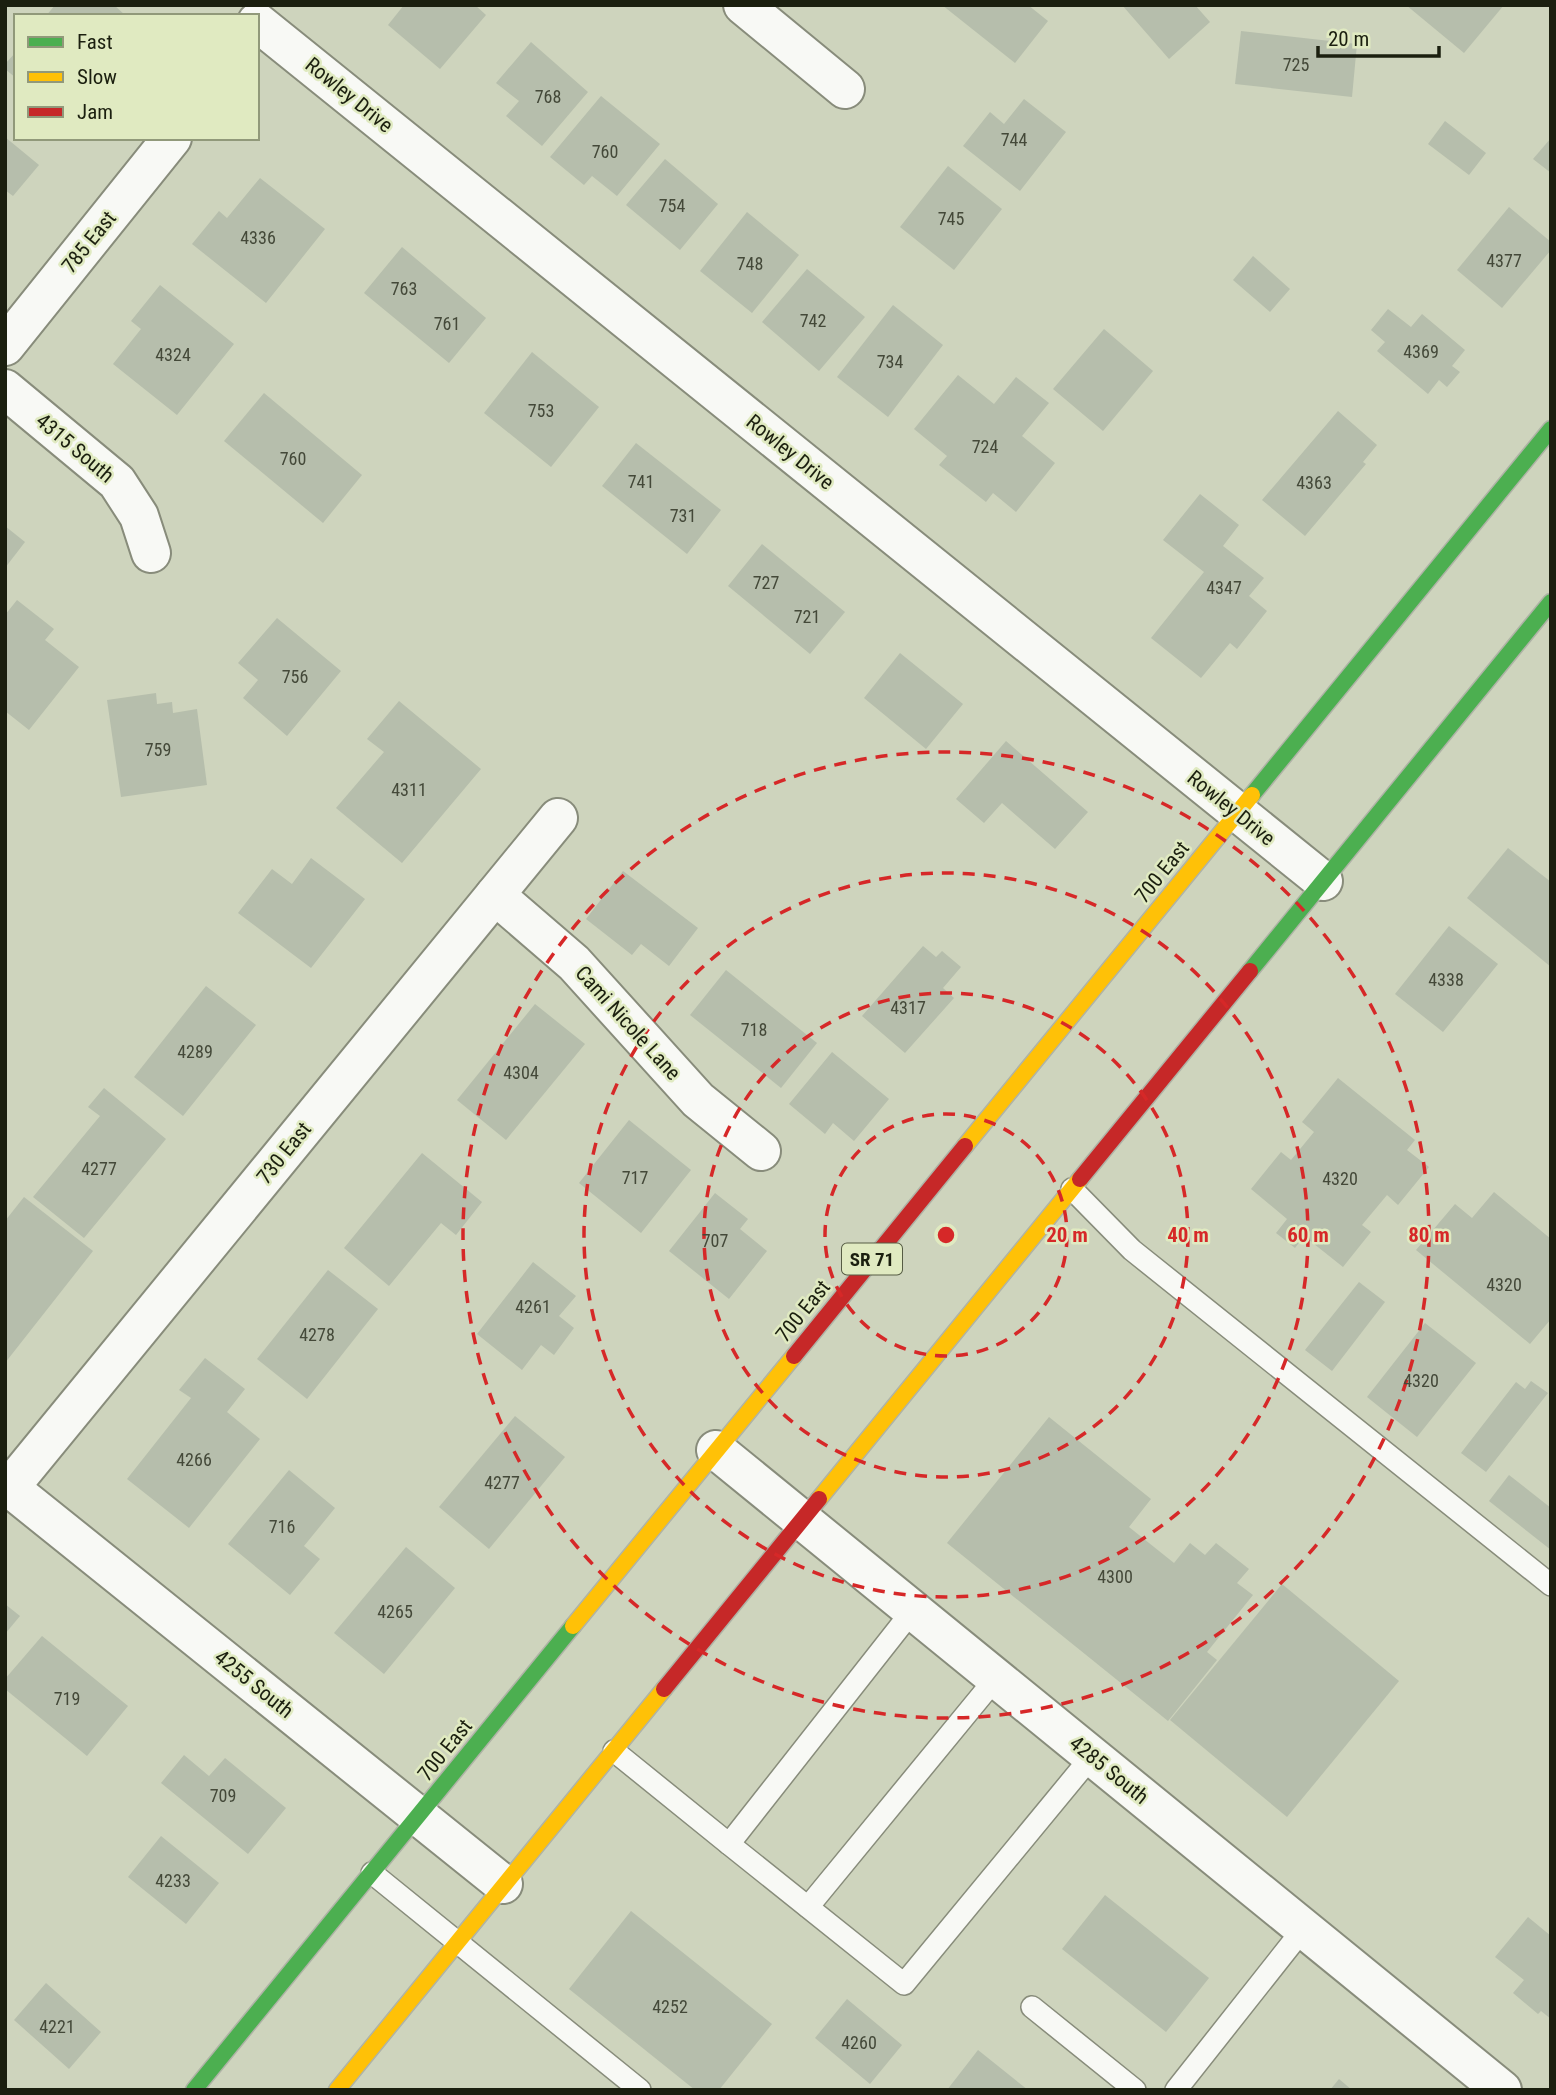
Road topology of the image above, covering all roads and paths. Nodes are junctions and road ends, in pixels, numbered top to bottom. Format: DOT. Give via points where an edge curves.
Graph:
graph roads {
  1 [pos="743,5"];
  2 [pos="264,22"];
  3 [pos="845,89"];
  4 [pos="170,140"];
  5 [pos="5,346"];
  6 [pos="5,389"];
  7 [pos="1551,429"];
  8 [pos="151,553"];
  9 [pos="1551,602"];
  10 [pos="1237,813"];
  11 [pos="558,818"];
  12 [pos="1323,881"];
  13 [pos="495,895"];
  14 [pos="761,1151"];
  15 [pos="1072,1189"];
  16 [pos="716,1450"];
  17 [pos="8,1485"];
  18 [pos="802,1520"];
  19 [pos="1551,1585"];
  20 [pos="913,1610"];
  21 [pos="996,1678"];
  22 [pos="614,1751"];
  23 [pos="1092,1756"];
  24 [pos="418,1816"];
  25 [pos="729,1844"];
  26 [pos="372,1873"];
  27 [pos="503,1884"];
  28 [pos="807,1907"];
  29 [pos="1304,1928"];
  30 [pos="457,1943"];
  31 [pos="1032,2007"];
  32 [pos="194,2090"];
  33 [pos="337,2090"];
  34 [pos="640,2090"];
  35 [pos="1135,2090"];
  36 [pos="1176,2090"];
  37 [pos="1502,2090"];
  1 -- 3 [label="street"];
  2 -- 10 [label="street, Rowley Drive"];
  4 -- 5 [label="street, 785 East"];
  6 -- 8 [label="street, 4315 South" via="117,482 139,516"];
  7 -- 10 [label="main road, 700 East / SR 71"];
  9 -- 12 [label="main road"];
  10 -- 12 [label="street, Rowley Drive"];
  10 -- 16 [label="main road, 700 East / SR 71"];
  11 -- 13 [label="street, 730 East"];
  12 -- 15 [label="main road"];
  13 -- 14 [label="street, Cami Nicole Lane" via="574,963 698,1100"];
  13 -- 17 [label="street, 730 East"];
  15 -- 18 [label="main road"];
  15 -- 19 [label="lane" via="1132,1250"];
  16 -- 18 [label="street, 4285 South"];
  16 -- 24 [label="main road, 700 East / SR 71"];
  17 -- 24 [label="street, 4255 South"];
  18 -- 20 [label="street, 4285 South"];
  18 -- 22 [label="main road"];
  20 -- 21 [label="street, 4285 South"];
  20 -- 25 [label="lane"];
  21 -- 23 [label="street, 4285 South"];
  21 -- 28 [label="lane"];
  22 -- 25 [label="lane"];
  22 -- 27 [label="main road"];
  23 -- 28 [label="lane" via="904,1984"];
  23 -- 29 [label="street, 4285 South"];
  24 -- 26 [label="main road, 700 East / SR 71"];
  24 -- 27 [label="street, 4255 South"];
  25 -- 28 [label="lane"];
  26 -- 30 [label="lane"];
  26 -- 32 [label="main road, 700 East / SR 71"];
  27 -- 30 [label="main road"];
  29 -- 36 [label="lane"];
  29 -- 37 [label="street, 4285 South"];
  30 -- 33 [label="main road"];
  30 -- 34 [label="lane"];
  31 -- 35 [label="lane"];
}
